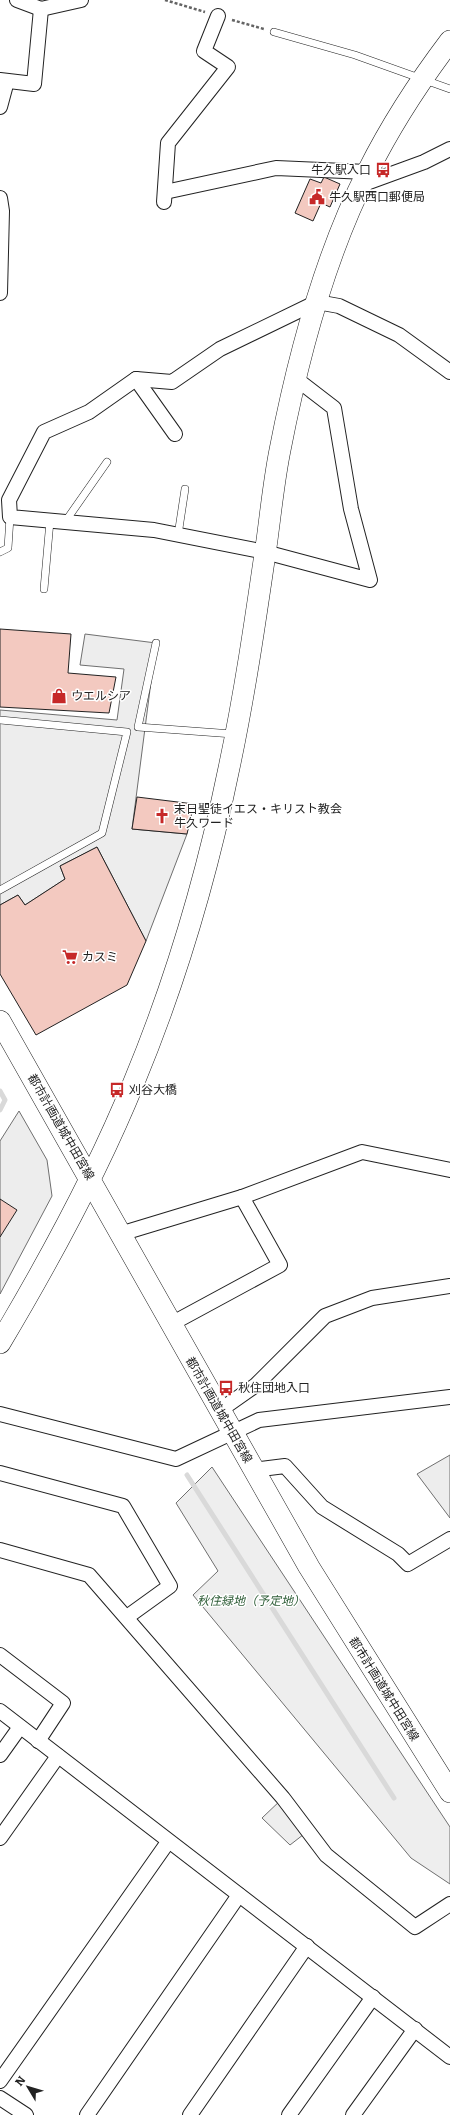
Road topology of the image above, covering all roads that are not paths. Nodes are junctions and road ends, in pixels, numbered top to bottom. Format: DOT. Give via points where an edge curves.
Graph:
graph roads {
  1 [pos="17,0"];
  2 [pos="81,0"];
  3 [pos="41,9"];
  4 [pos="218,16"];
  5 [pos="274,32"];
  6 [pos="450,41"];
  7 [pos="421,79"];
  8 [pos="3,81"];
  9 [pos="450,89"];
  10 [pos="0,107"];
  11 [pos="450,149"];
  12 [pos="364,178"];
  13 [pos="0,198"];
  14 [pos="0,293"];
  15 [pos="317,302"];
  16 [pos="450,372"];
  17 [pos="295,378"];
  18 [pos="136,379"];
  19 [pos="175,434"];
  20 [pos="107,462"];
  21 [pos="185,490"];
  22 [pos="10,517"];
  23 [pos="50,521"];
  24 [pos="65,522"];
  25 [pos="178,535"];
  26 [pos="0,552"];
  27 [pos="265,552"];
  28 [pos="44,589"];
  29 [pos="156,643"];
  30 [pos="0,720"];
  31 [pos="236,734"];
  32 [pos="0,890"];
  33 [pos="0,1021"];
  34 [pos="450,1170"];
  35 [pos="90,1180"];
  36 [pos="242,1197"];
  37 [pos="120,1234"];
  38 [pos="450,1286"];
  39 [pos="171,1324"];
  40 [pos="0,1343"];
  41 [pos="450,1397"];
  42 [pos="219,1411"];
  43 [pos="0,1414"];
  44 [pos="232,1434"];
  45 [pos="253,1470"];
  46 [pos="0,1473"];
  47 [pos="450,1539"];
  48 [pos="0,1550"];
  49 [pos="127,1617"];
  50 [pos="0,1655"];
  51 [pos="0,1712"];
  52 [pos="20,1727"];
  53 [pos="38,1741"];
  54 [pos="0,1755"];
  55 [pos="58,1756"];
  56 [pos="450,1792"];
  57 [pos="0,1838"];
  58 [pos="168,1842"];
  59 [pos="239,1895"];
  60 [pos="450,1904"];
  61 [pos="307,1946"];
  62 [pos="373,1997"];
  63 [pos="415,2029"];
  64 [pos="450,2057"];
  65 [pos="0,2081"];
  66 [pos="0,2098"];
  67 [pos="26,2115"];
  68 [pos="87,2115"];
  69 [pos="190,2115"];
  70 [pos="289,2115"];
  71 [pos="353,2115"];
  1 -- 3 [label="street"];
  2 -- 3 [label="street"];
  3 -- 8 [label="street" via="34,84"];
  4 -- 12 [label="street" via="204,51 228,67 168,143 164,196 276,168"];
  5 -- 7 [label="lane" via="355,55"];
  6 -- 7 [label="street"];
  7 -- 9 [label="lane"];
  7 -- 12 [label="street"];
  8 -- 10 [label="street"];
  11 -- 12 [label="street" via="424,162"];
  12 -- 15 [label="street"];
  13 -- 14 [label="street"];
  15 -- 16 [label="street" via="339,306 392,331"];
  15 -- 17 [label="street"];
  15 -- 18 [label="street" via="220,349 172,382"];
  17 -- 27 [label="street" via="279,454"];
  17 -- 27 [label="street" via="334,408 350,509 370,580"];
  18 -- 19 [label="street"];
  18 -- 22 [label="street" via="89,412 44,432 9,500"];
  20 -- 24 [label="lane"];
  21 -- 25 [label="lane"];
  22 -- 23 [label="street"];
  22 -- 26 [label="lane" via="8,548"];
  23 -- 24 [label="street"];
  23 -- 28 [label="lane"];
  24 -- 25 [label="street" via="154,530"];
  25 -- 27 [label="street"];
  27 -- 31 [label="street"];
  29 -- 31 [label="lane" via="138,727"];
  30 -- 32 [label="lane" via="127,732 102,833"];
  31 -- 35 [label="street" via="215,832 180,957 134,1082"];
  33 -- 35 [label="street, 都市計画道城中田宮線"];
  34 -- 36 [label="street" via="362,1152"];
  35 -- 37 [label="street, 都市計画道城中田宮線"];
  35 -- 40 [label="street" via="60,1239"];
  36 -- 37 [label="street"];
  36 -- 39 [label="street" via="280,1265"];
  37 -- 39 [label="street, 都市計画道城中田宮線"];
  38 -- 42 [label="street" via="372,1298 325,1316 256,1385"];
  39 -- 42 [label="street, 都市計画道城中田宮線"];
  41 -- 44 [label="street" via="259,1420"];
  42 -- 44 [label="street, 都市計画道城中田宮線"];
  43 -- 44 [label="street" via="176,1460"];
  44 -- 45 [label="street, 都市計画道城中田宮線"];
  45 -- 47 [label="street" via="286,1466 322,1506 398,1554 408,1564"];
  45 -- 56 [label="street, 都市計画道城中田宮線" via="309,1567"];
  46 -- 49 [label="street" via="123,1506 170,1586"];
  48 -- 49 [label="street" via="89,1575"];
  49 -- 60 [label="street" via="283,1798 326,1855 415,1927"];
  50 -- 53 [label="street" via="63,1703"];
  51 -- 52 [label="street"];
  52 -- 53 [label="street"];
  52 -- 54 [label="street"];
  53 -- 55 [label="street"];
  55 -- 57 [label="street"];
  55 -- 58 [label="street"];
  58 -- 59 [label="street"];
  58 -- 65 [label="street"];
  59 -- 61 [label="street"];
  59 -- 68 [label="street"];
  61 -- 62 [label="street"];
  61 -- 69 [label="street"];
  62 -- 63 [label="street"];
  62 -- 70 [label="street"];
  63 -- 64 [label="street"];
  63 -- 71 [label="street"];
  66 -- 67 [label="street"];
}
